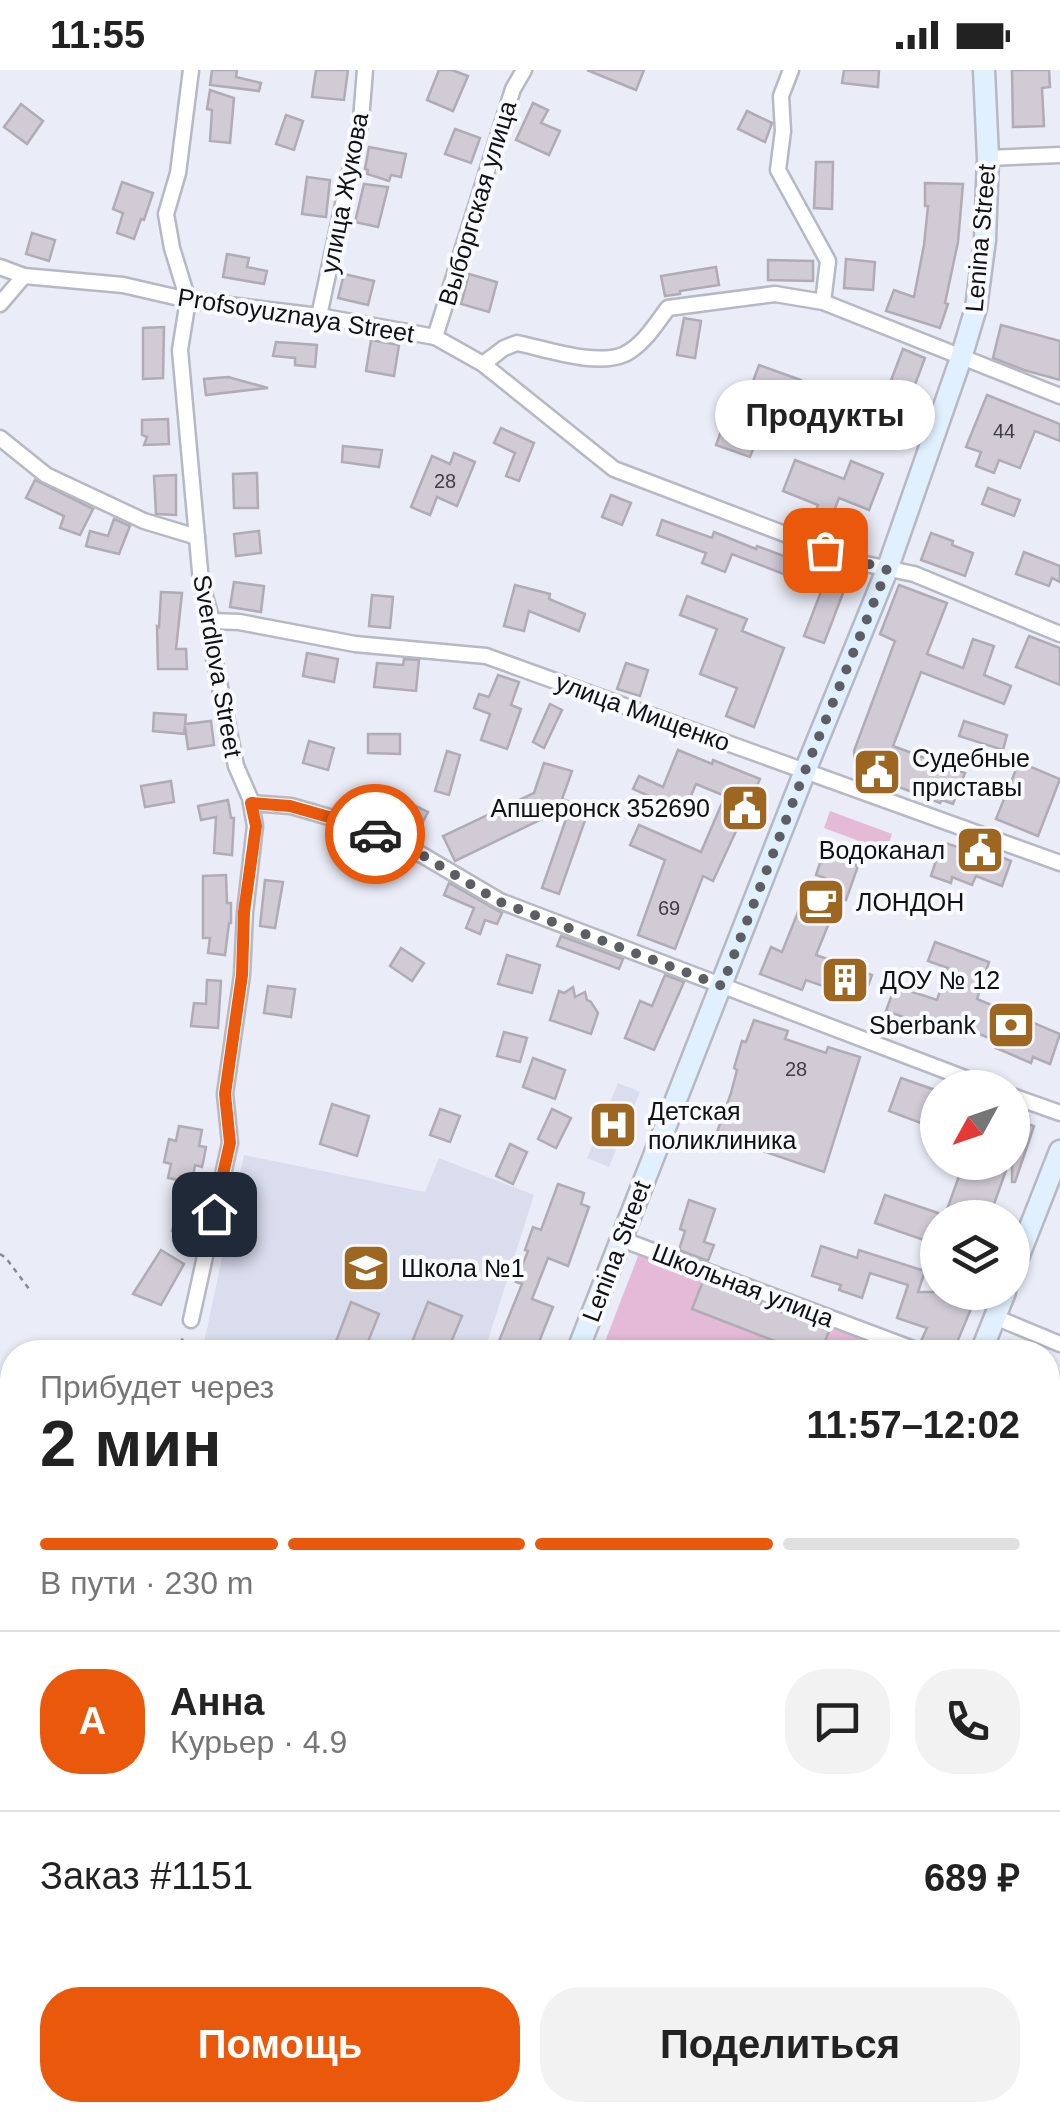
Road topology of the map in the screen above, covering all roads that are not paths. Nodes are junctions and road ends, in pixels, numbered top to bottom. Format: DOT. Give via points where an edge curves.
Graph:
graph roads {
  1 [pos="192,70"];
  2 [pos="365,70"];
  3 [pos="524,70"];
  4 [pos="791,70"];
  5 [pos="984,70"];
  6 [pos="1060,156"];
  7 [pos="988,158"];
  8 [pos="0,267"];
  9 [pos="24,276"];
  10 [pos="188,300"];
  11 [pos="823,302"];
  12 [pos="0,304"];
  13 [pos="318,316"];
  14 [pos="435,337"];
  15 [pos="962,358"];
  16 [pos="483,364"];
  17 [pos="1060,396"];
  18 [pos="0,438"];
  19 [pos="197,537"];
  20 [pos="887,570"];
  21 [pos="212,621"];
  22 [pos="1060,634"];
  23 [pos="805,771"];
  24 [pos="251,803"];
  25 [pos="1060,863"];
  26 [pos="722,986"];
  27 [pos="944,1070"];
  28 [pos="1030,1103"];
  29 [pos="1060,1114"];
  30 [pos="1060,1152"];
  31 [pos="1030,1228"];
  32 [pos="620,1240"];
  33 [pos="998,1310"];
  34 [pos="995,1317"];
  35 [pos="191,1320"];
  36 [pos="582,1340"];
  37 [pos="888,1340"];
  38 [pos="985,1340"];
  39 [pos="1050,1340"];
  1 -- 10 [label="street, Sverdlova Street" via="166,214"];
  2 -- 13 [label="street, улица Жукова" via="361,120"];
  3 -- 14 [label="street, Выборгская улица"];
  4 -- 11 [label="street" via="781,96 778,170 828,261"];
  5 -- 7 [label="main road, Lenina Street"];
  6 -- 7 [label="street"];
  7 -- 15 [label="main road, Lenina Street" via="985,240"];
  8 -- 9 [label="street, Profsoyuznaya Street"];
  9 -- 10 [label="street, Profsoyuznaya Street" via="124,285"];
  9 -- 12 [label="street"];
  10 -- 13 [label="street, Profsoyuznaya Street"];
  10 -- 19 [label="street, Sverdlova Street" via="180,350"];
  11 -- 15 [label="street"];
  11 -- 16 [label="street" via="775,294 668,308 624,354 596,360 516,343"];
  13 -- 14 [label="street, Profsoyuznaya Street"];
  14 -- 16 [label="street, Profsoyuznaya Street"];
  15 -- 17 [label="street"];
  15 -- 20 [label="main road, Lenina Street"];
  16 -- 20 [label="street, Profsoyuznaya Street" via="614,469"];
  18 -- 19 [label="street" via="46,475 144,521"];
  19 -- 21 [label="street, Sverdlova Street"];
  20 -- 22 [label="street, Profsoyuznaya Street" via="914,574"];
  20 -- 23 [label="main road, Lenina Street"];
  21 -- 23 [label="street, улица Мищенко" via="486,656"];
  21 -- 24 [label="street, Sverdlova Street" via="236,766"];
  23 -- 25 [label="street, улица Мищенко"];
  23 -- 26 [label="main road, Lenina Street"];
  24 -- 26 [label="street" via="350,823 422,855 500,902"];
  24 -- 35 [label="street, Sverdlova Street" via="256,826 225,1094 230,1143"];
  26 -- 27 [label="street"];
  26 -- 32 [label="main road, Lenina Street"];
  28 -- 29 [label="street"];
  30 -- 31 [label="main road"];
  32 -- 36 [label="main road, Lenina Street"];
  32 -- 37 [label="street, Школьная улица"];
  33 -- 34 [label="main road"];
  34 -- 38 [label="main road"];
  34 -- 39 [label="street"];
}
